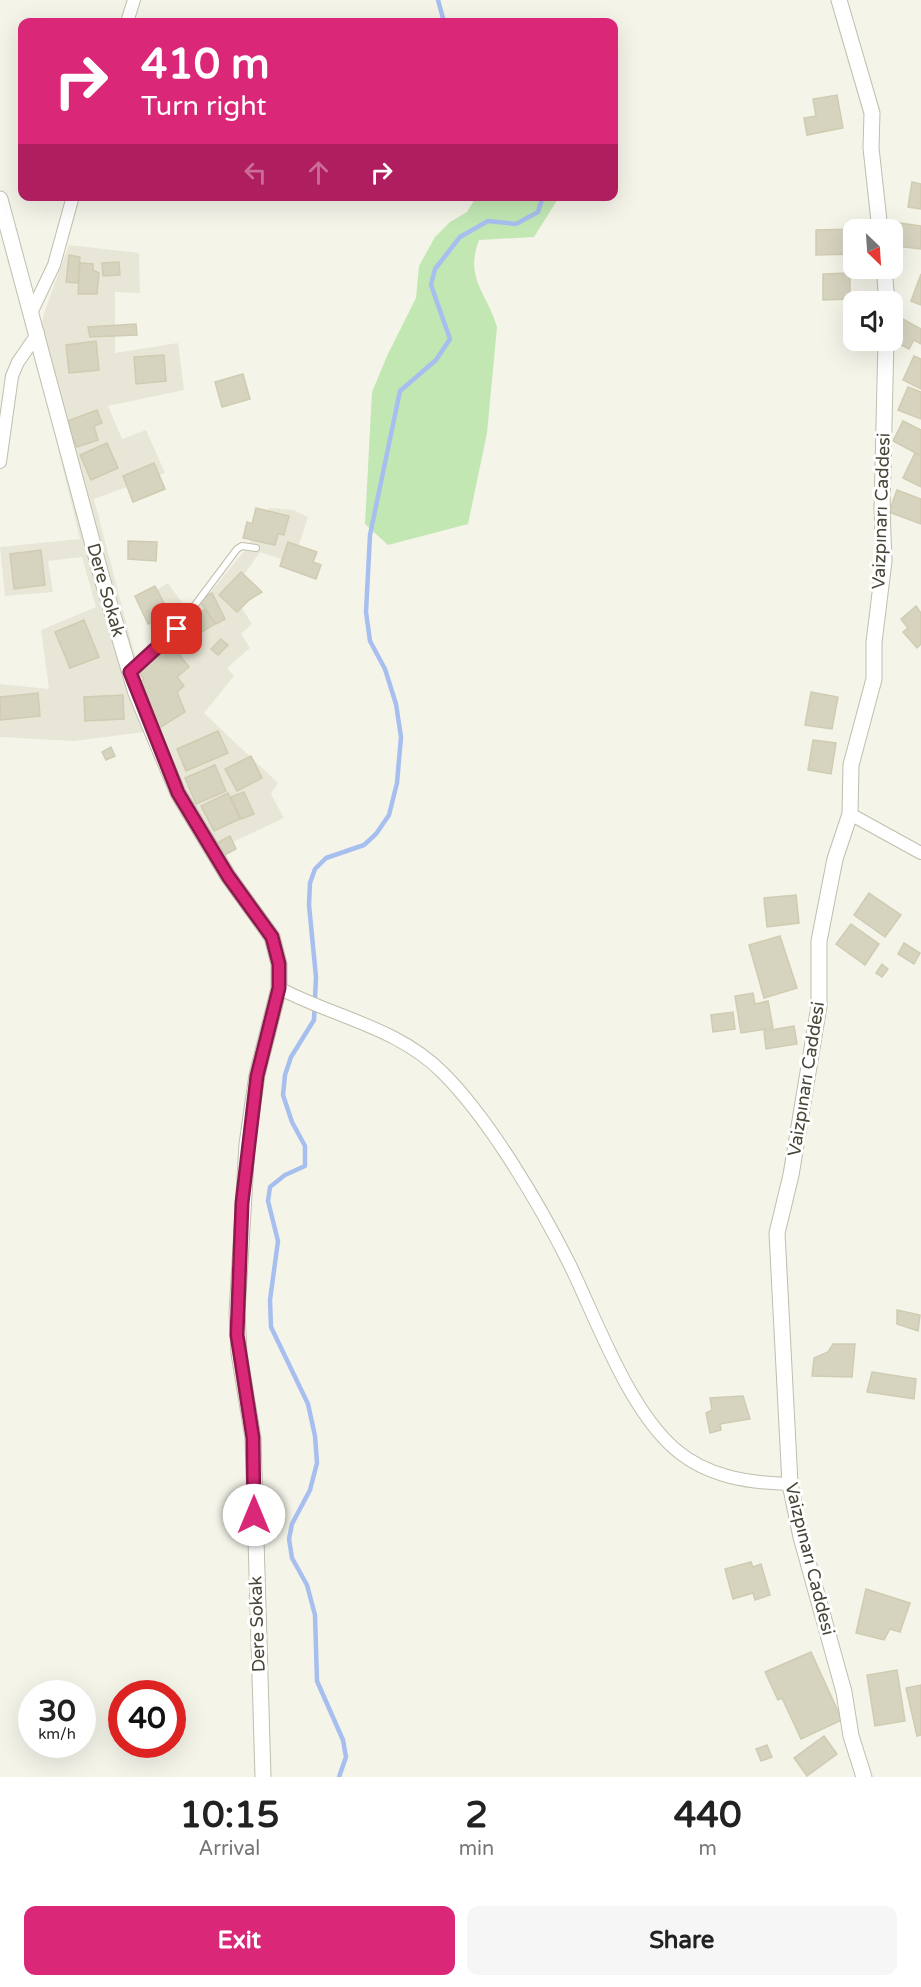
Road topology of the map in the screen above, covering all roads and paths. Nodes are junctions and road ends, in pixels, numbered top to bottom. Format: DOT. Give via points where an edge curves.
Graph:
graph roads {
  1 [pos="134,0"];
  2 [pos="839,0"];
  3 [pos="128,18"];
  4 [pos="0,199"];
  5 [pos="72,201"];
  6 [pos="879,219"];
  7 [pos="32,311"];
  8 [pos="38,333"];
  9 [pos="886,351"];
  10 [pos="0,462"];
  11 [pos="256,548"];
  12 [pos="130,672"];
  13 [pos="850,814"];
  14 [pos="921,853"];
  15 [pos="279,988"];
  16 [pos="790,1484"];
  17 [pos="263,1777"];
  18 [pos="864,1777"];
  1 -- 3 [label="street"];
  2 -- 6 [label="street" via="872,113 871,148"];
  4 -- 7 [label="street, Dere Sokak"];
  5 -- 7 [label="street" via="54,266"];
  7 -- 8 [label="street, Dere Sokak"];
  8 -- 10 [label="street" via="12,376"];
  8 -- 12 [label="street, Dere Sokak"];
  9 -- 13 [label="street, Vaizpınarı Caddesi" via="884,561 874,642 874,679 851,765"];
  11 -- 12 [label="lane" via="237,549 177,629"];
  12 -- 15 [label="street, Dere Sokak" via="178,793 228,876 272,937 279,964"];
  13 -- 14 [label="street"];
  13 -- 16 [label="street, Vaizpınarı Caddesi" via="835,859 819,940 819,1006 791,1174 777,1233"];
  15 -- 16 [label="street" via="390,1036 442,1071 486,1125 549,1226 615,1363 638,1402 674,1449 715,1473 742,1480"];
  15 -- 17 [label="street, Dere Sokak" via="257,1076 247,1144 237,1313 239,1353 253,1438"];
  16 -- 18 [label="street, Vaizpınarı Caddesi"];
}
